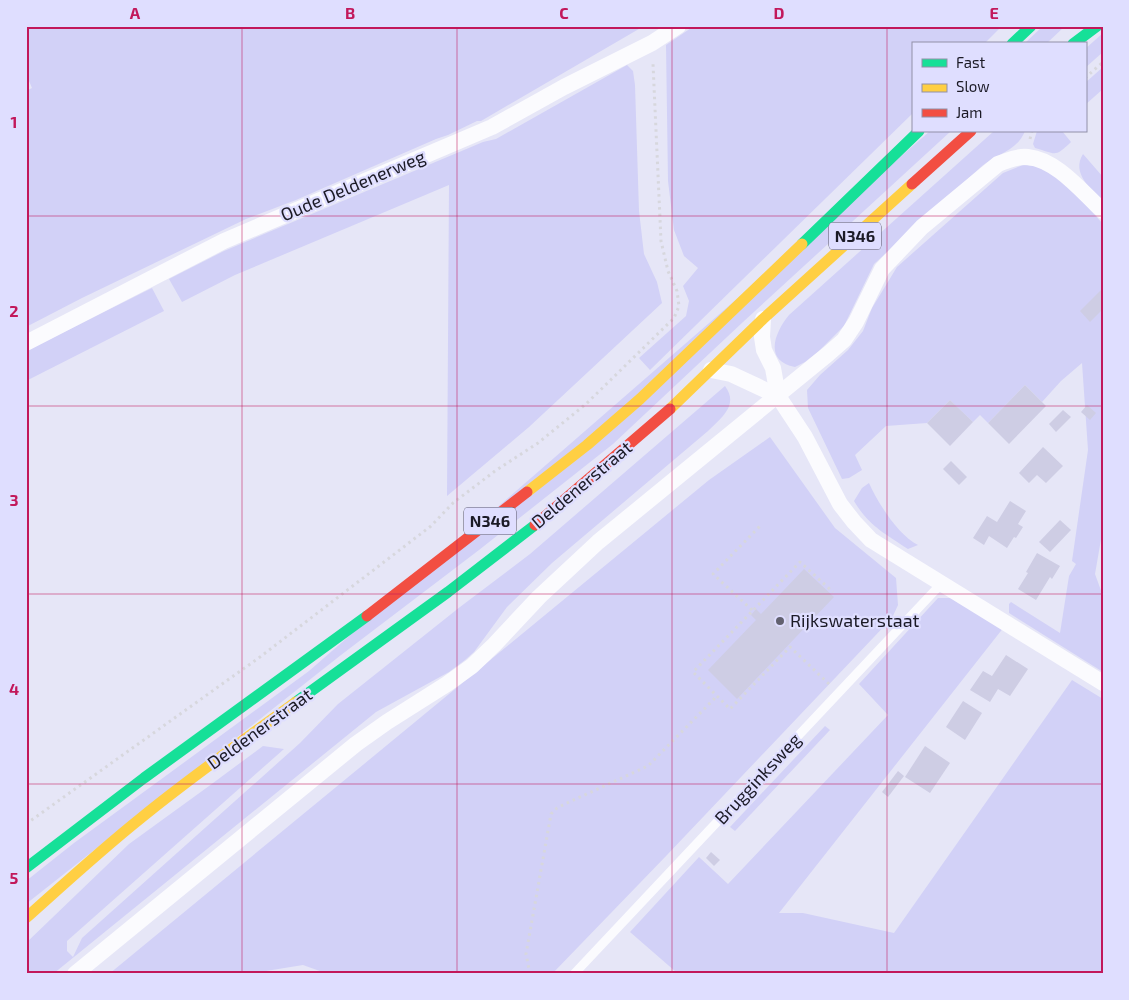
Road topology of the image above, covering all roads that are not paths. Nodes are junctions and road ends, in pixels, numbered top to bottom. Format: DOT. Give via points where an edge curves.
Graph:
graph roads {
  1 [pos="678,26"];
  2 [pos="1015,26"];
  3 [pos="1031,26"];
  4 [pos="1079,26"];
  5 [pos="1097,26"];
  6 [pos="1002,42"];
  7 [pos="1014,42"];
  8 [pos="1066,42"];
  9 [pos="1075,42"];
  10 [pos="918,132"];
  11 [pos="970,132"];
  12 [pos="1103,211"];
  13 [pos="763,319"];
  14 [pos="26,343"];
  15 [pos="711,370"];
  16 [pos="778,396"];
  17 [pos="941,584"];
  18 [pos="1103,683"];
  19 [pos="26,868"];
  20 [pos="26,918"];
  21 [pos="75,974"];
  22 [pos="574,974"];
  1 -- 14 [label="street, Oude Deldenerweg" via="652,43 492,127 224,241"];
  2 -- 6 [label="main road"];
  3 -- 7 [label="main road"];
  4 -- 8 [label="main road"];
  5 -- 9 [label="main road"];
  10 -- 19 [label="main road, Deldenerstraat / N346" via="640,400 587,445 348,631 144,778"];
  11 -- 13 [label="main road, Deldenerstraat / N346"];
  12 -- 16 [label="street" via="1057,168 1042,160 1027,157 998,164 922,227 882,269 844,340"];
  13 -- 15 [label="main road, Deldenerstraat / N346"];
  13 -- 16 [label="street" via="764,350 773,368"];
  15 -- 16 [label="street" via="731,374"];
  15 -- 20 [label="main road, Deldenerstraat / N346" via="539,522 200,772 96,855"];
  16 -- 17 [label="street" via="805,437 840,504 854,522 872,540"];
  16 -- 21 [label="street" via="598,542 472,666 356,744"];
  17 -- 18 [label="street"];
  17 -- 22 [label="lane, Brugginksweg"];
}
